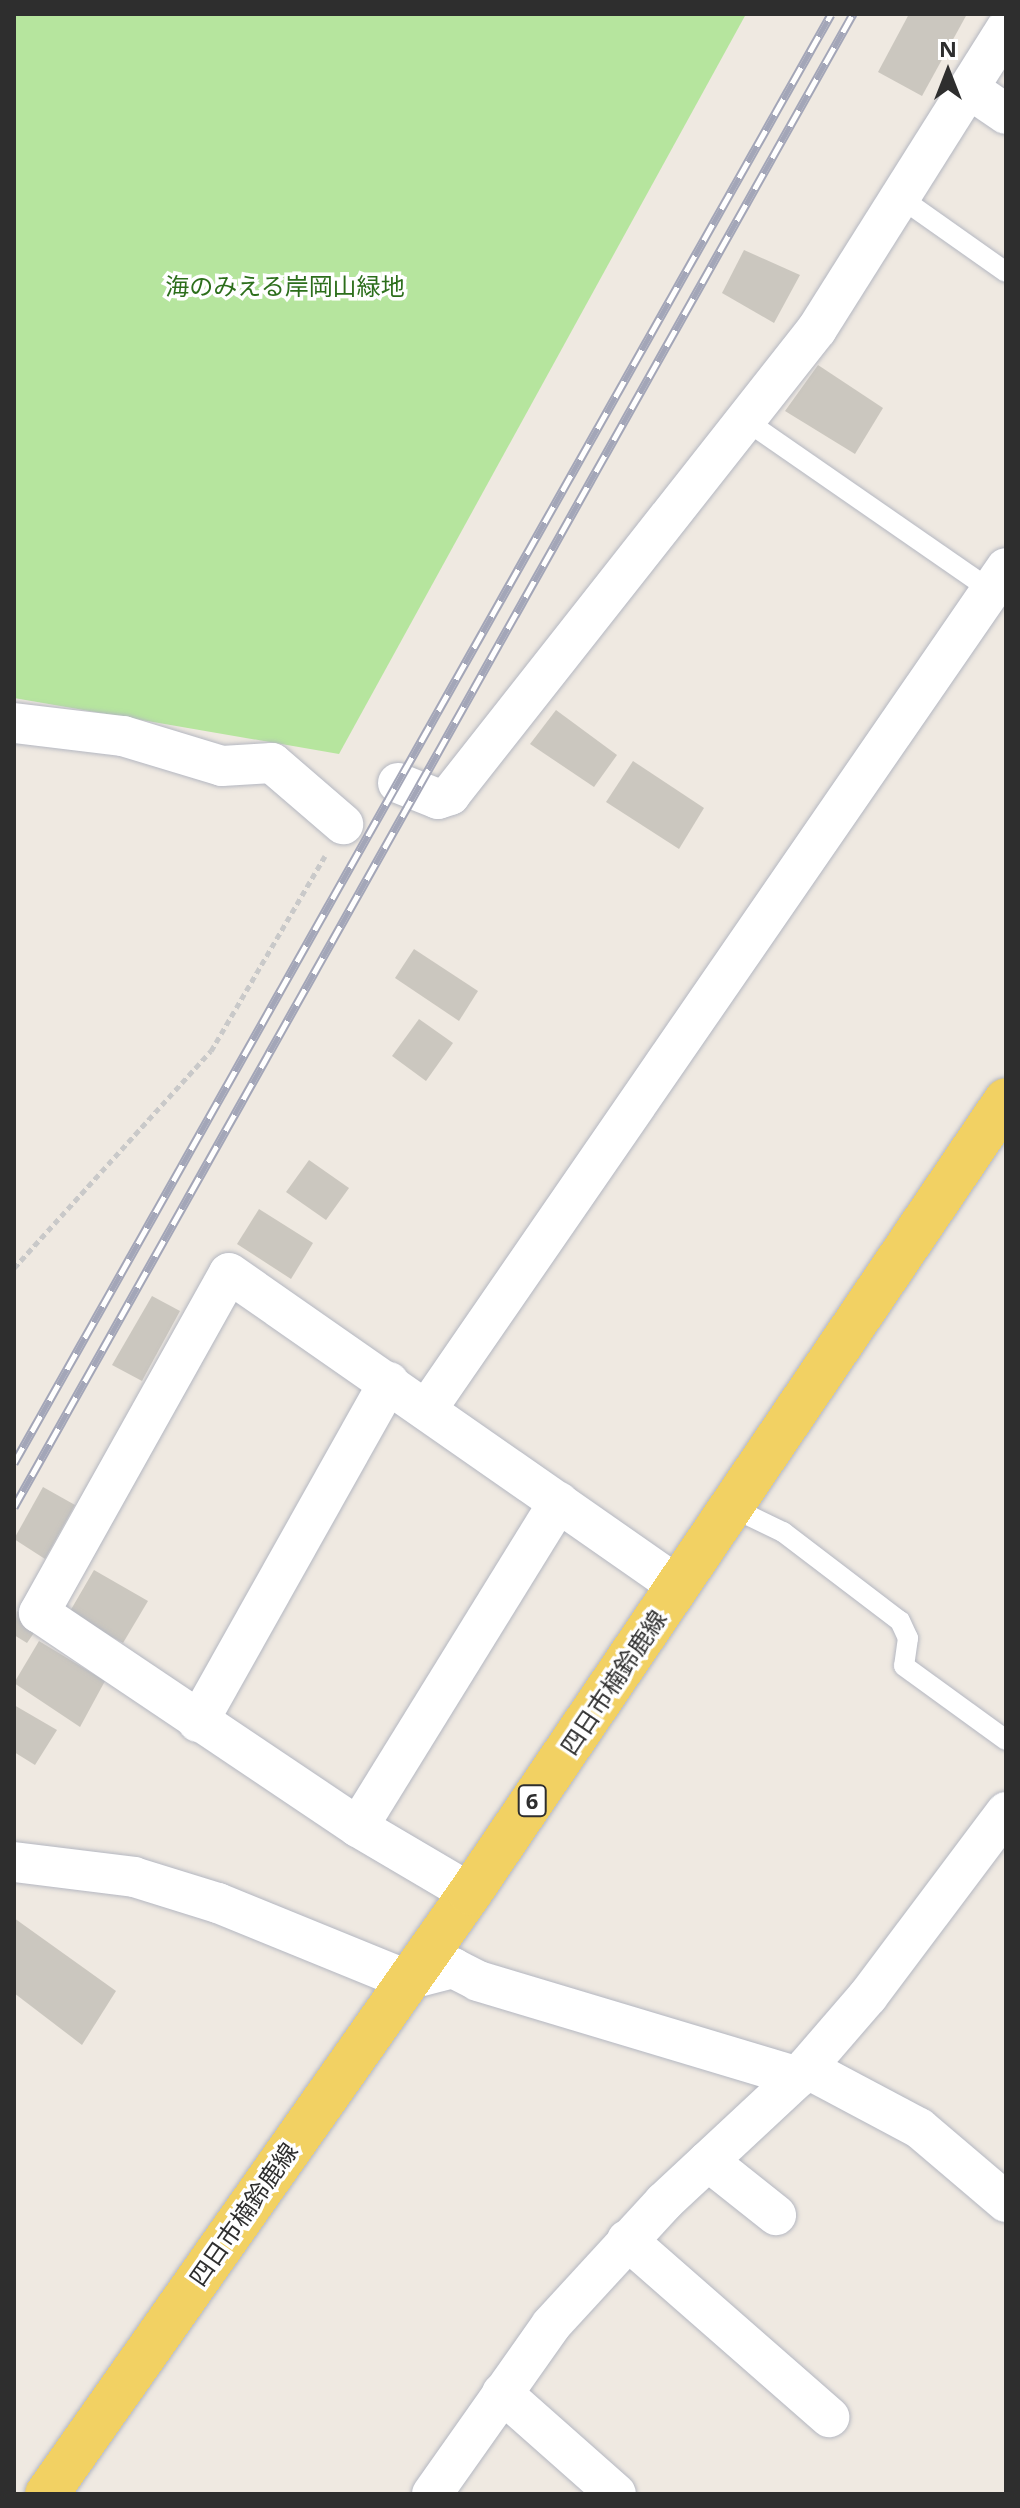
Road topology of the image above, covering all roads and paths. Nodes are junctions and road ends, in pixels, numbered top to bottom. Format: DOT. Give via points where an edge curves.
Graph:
graph roads {
  1 [pos="1006,29"];
  2 [pos="971,90"];
  3 [pos="1006,114"];
  4 [pos="901,198"];
  5 [pos="1006,272"];
  6 [pos="745,420"];
  7 [pos="1001,586"];
  8 [pos="14,723"];
  9 [pos="398,783"];
  10 [pos="343,824"];
  11 [pos="1006,1100"];
  12 [pos="14,1268"];
  13 [pos="389,1382"];
  14 [pos="427,1409"];
  15 [pos="559,1502"];
  16 [pos="731,1507"];
  17 [pos="678,1586"];
  18 [pos="198,1722"];
  19 [pos="1006,1740"];
  20 [pos="1006,1812"];
  21 [pos="358,1827"];
  22 [pos="14,1862"];
  23 [pos="470,1893"];
  24 [pos="407,1980"];
  25 [pos="802,2072"];
  26 [pos="708,2161"];
  27 [pos="1006,2202"];
  28 [pos="776,2215"];
  29 [pos="627,2240"];
  30 [pos="502,2393"];
  31 [pos="829,2417"];
  32 [pos="47,2494"];
  33 [pos="432,2494"];
  34 [pos="616,2494"];
  1 -- 2 [label="street"];
  2 -- 3 [label="street"];
  2 -- 4 [label="street"];
  4 -- 5 [label="lane"];
  4 -- 6 [label="street" via="817,329"];
  6 -- 7 [label="lane"];
  6 -- 9 [label="street" via="450,795 438,799"];
  7 -- 14 [label="street"];
  8 -- 10 [label="street" via="123,736 222,766 272,763"];
  10 -- 12 [label="path" via="211,1051"];
  11 -- 16 [label="main road, 四日市楠鈴鹿線 / 6"];
  13 -- 14 [label="street"];
  13 -- 18 [label="street"];
  13 -- 18 [label="street" via="229,1273 39,1613"];
  14 -- 15 [label="street"];
  15 -- 17 [label="street"];
  15 -- 21 [label="street"];
  16 -- 17 [label="main road, 四日市楠鈴鹿線 / 6"];
  16 -- 19 [label="lane" via="783,1532 900,1621 908,1638 904,1666"];
  17 -- 23 [label="main road, 四日市楠鈴鹿線 / 6"];
  18 -- 21 [label="street"];
  20 -- 25 [label="street" via="868,1996"];
  21 -- 23 [label="street"];
  22 -- 24 [label="street" via="134,1877 231,1908"];
  23 -- 24 [label="main road, 四日市楠鈴鹿線 / 6"];
  24 -- 25 [label="street" via="453,1968 478,1981"];
  24 -- 32 [label="main road, 四日市楠鈴鹿線 / 6"];
  25 -- 26 [label="street"];
  25 -- 27 [label="street" via="919,2128"];
  26 -- 28 [label="street"];
  26 -- 29 [label="street"];
  29 -- 30 [label="street" via="551,2325"];
  29 -- 31 [label="street"];
  30 -- 33 [label="street"];
  30 -- 34 [label="street"];
}
